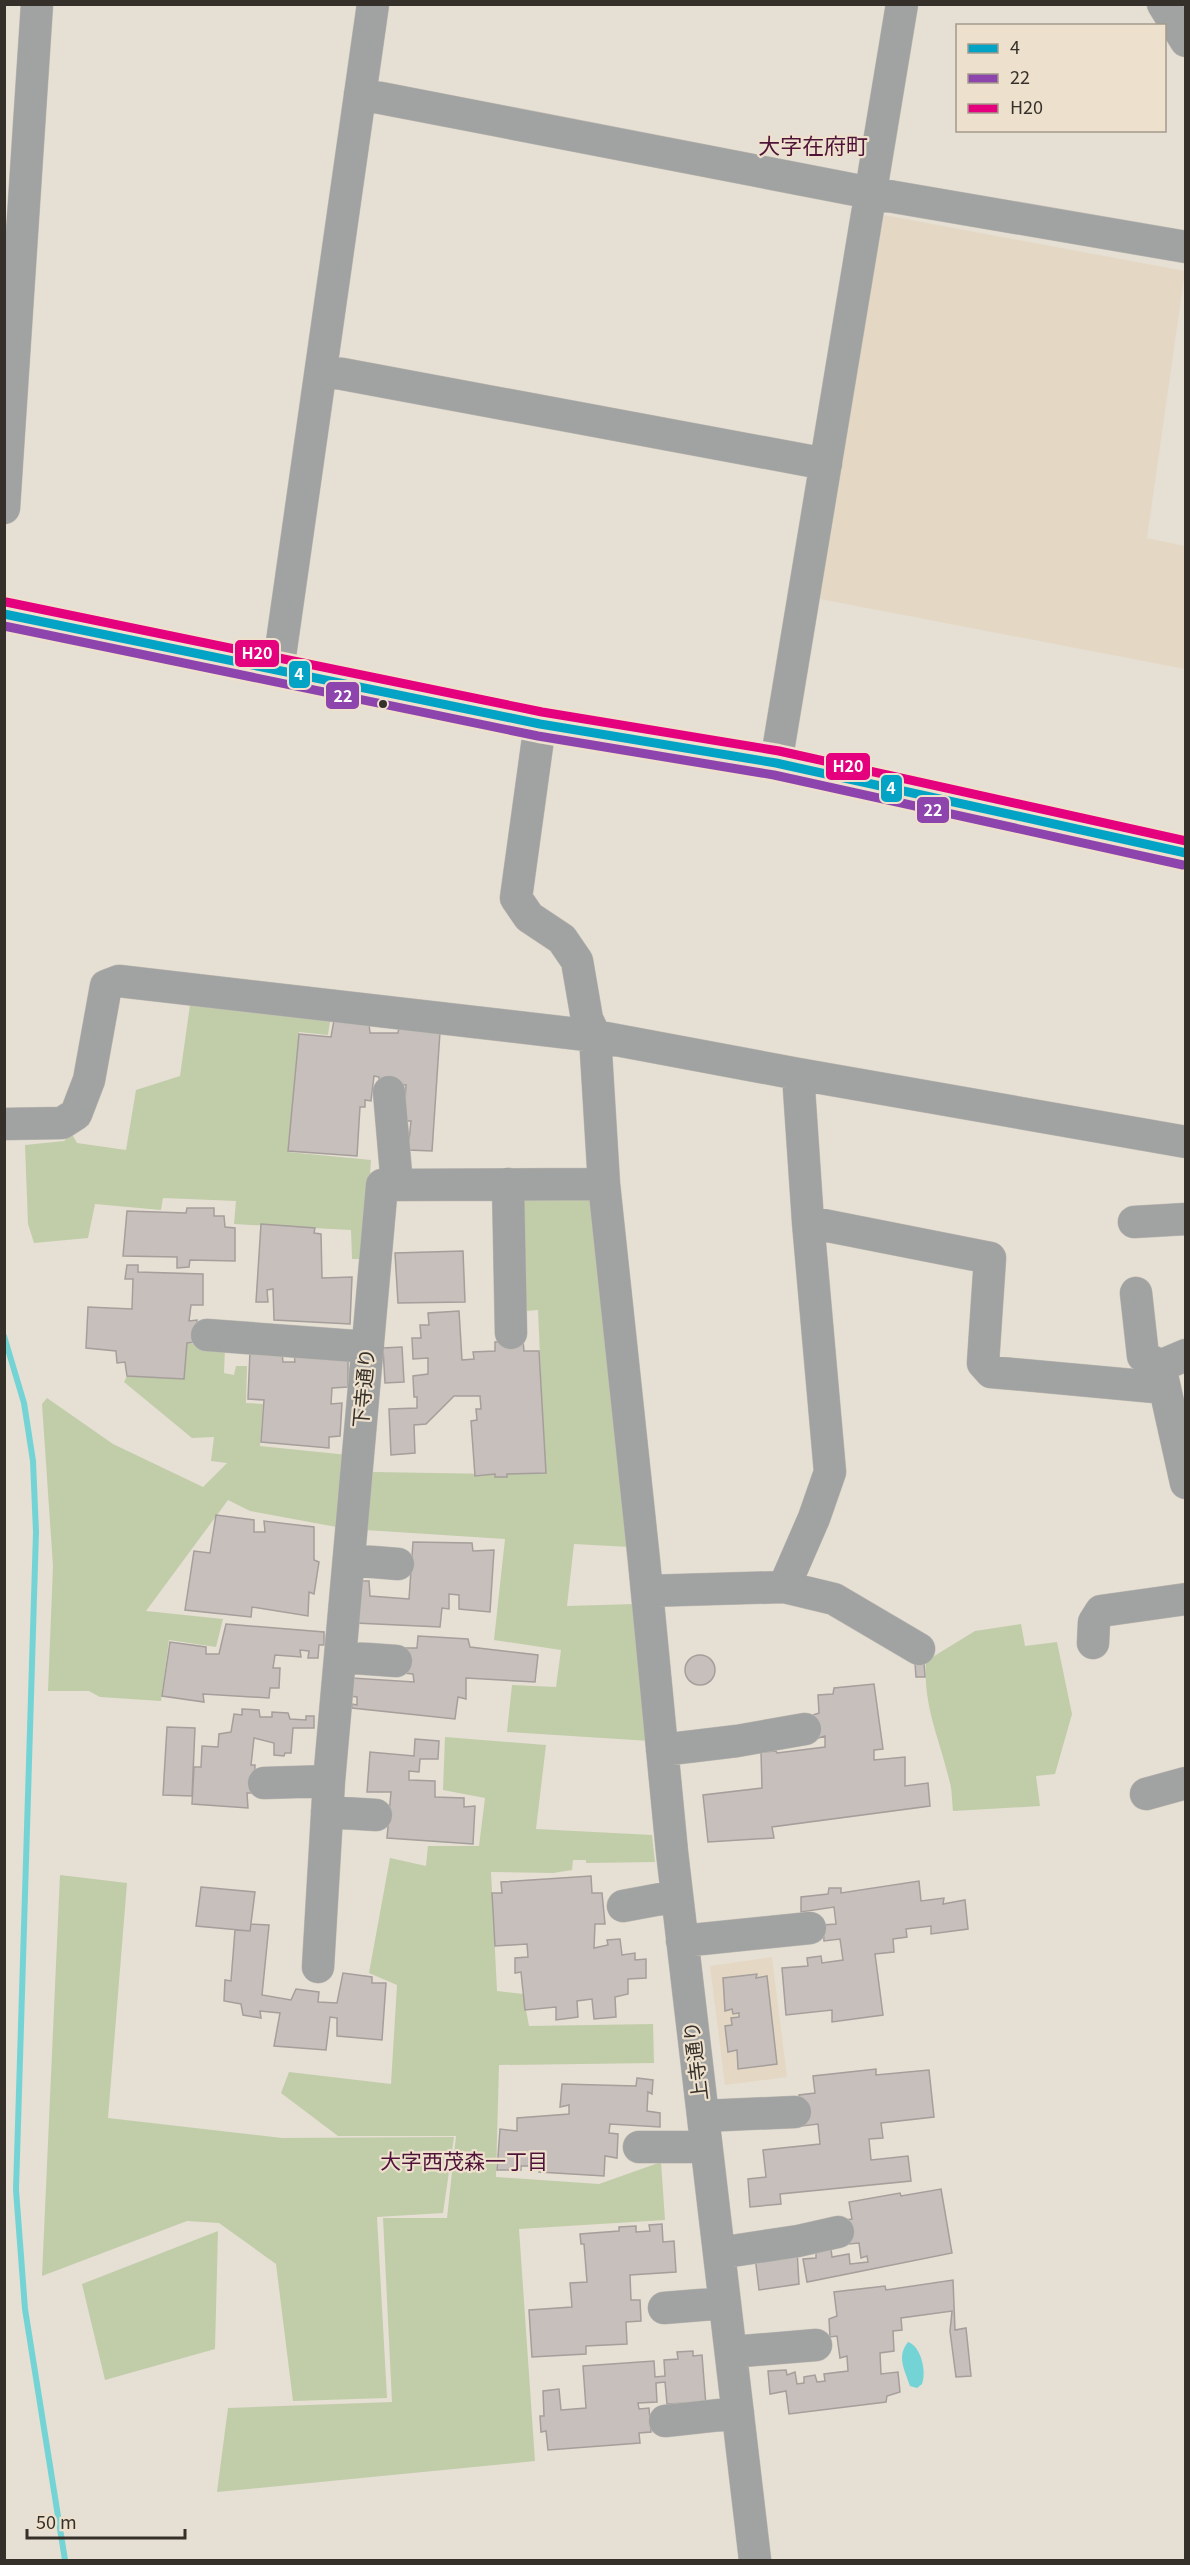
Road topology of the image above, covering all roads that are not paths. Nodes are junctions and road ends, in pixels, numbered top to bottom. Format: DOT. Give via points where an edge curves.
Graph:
graph roads {
  1 [pos="37,4"];
  2 [pos="372,4"];
  3 [pos="902,4"];
  4 [pos="1163,4"];
  5 [pos="1185,41"];
  6 [pos="360,94"];
  7 [pos="871,193"];
  8 [pos="1185,247"];
  9 [pos="321,370"];
  10 [pos="826,464"];
  11 [pos="4,508"];
  12 [pos="4,614"];
  13 [pos="278,670"];
  14 [pos="540,724"];
  15 [pos="776,763"];
  16 [pos="1185,854"];
  17 [pos="595,1036"];
  18 [pos="798,1074"];
  19 [pos="389,1092"];
  20 [pos="4,1124"];
  21 [pos="1183,1144"];
  22 [pos="508,1184"];
  23 [pos="604,1184"];
  24 [pos="398,1185"];
  25 [pos="1185,1219"];
  26 [pos="808,1222"];
  27 [pos="1134,1222"];
  28 [pos="1136,1293"];
  29 [pos="511,1333"];
  30 [pos="207,1335"];
  31 [pos="368,1347"];
  32 [pos="1170,1370"];
  33 [pos="1185,1483"];
  34 [pos="349,1560"];
  35 [pos="398,1564"];
  36 [pos="645,1569"];
  37 [pos="784,1587"];
  38 [pos="1185,1599"];
  39 [pos="1093,1644"];
  40 [pos="919,1649"];
  41 [pos="340,1657"];
  42 [pos="396,1661"];
  43 [pos="805,1729"];
  44 [pos="662,1750"];
  45 [pos="329,1781"];
  46 [pos="264,1783"];
  47 [pos="1185,1783"];
  48 [pos="1146,1794"];
  49 [pos="327,1812"];
  50 [pos="376,1815"];
  51 [pos="677,1896"];
  52 [pos="623,1906"];
  53 [pos="810,1928"];
  54 [pos="682,1941"];
  55 [pos="318,1967"];
  56 [pos="795,2112"];
  57 [pos="703,2116"];
  58 [pos="639,2147"];
  59 [pos="706,2147"];
  60 [pos="838,2232"];
  61 [pos="719,2253"];
  62 [pos="725,2303"];
  63 [pos="664,2308"];
  64 [pos="816,2345"];
  65 [pos="731,2352"];
  66 [pos="738,2413"];
  67 [pos="664,2421"];
  68 [pos="755,2560"];
  1 -- 11 [label="street"];
  2 -- 6 [label="street"];
  3 -- 7 [label="street"];
  4 -- 5 [label="street"];
  6 -- 7 [label="street"];
  6 -- 9 [label="street"];
  7 -- 8 [label="street"];
  7 -- 10 [label="street"];
  9 -- 10 [label="street"];
  9 -- 13 [label="street"];
  10 -- 15 [label="street"];
  12 -- 13 [label="street"];
  13 -- 14 [label="street"];
  14 -- 15 [label="street"];
  14 -- 17 [label="street, 上寺通り" via="516,898 530,917 562,939 578,961 587,1019"];
  15 -- 16 [label="street"];
  17 -- 18 [label="street"];
  17 -- 20 [label="street" via="119,981 106,986 89,1080 76,1114 62,1123"];
  17 -- 23 [label="street, 上寺通り"];
  18 -- 21 [label="street"];
  18 -- 26 [label="street"];
  19 -- 24 [label="street"];
  22 -- 23 [label="street"];
  22 -- 24 [label="street"];
  22 -- 29 [label="street"];
  23 -- 36 [label="street, 上寺通り"];
  24 -- 31 [label="street, 下寺通り" via="382,1185"];
  25 -- 27 [label="street"];
  26 -- 32 [label="street" via="990,1258 983,1363 991,1371"];
  26 -- 37 [label="street" via="830,1472"];
  28 -- 32 [label="street" via="1143,1356"];
  30 -- 31 [label="street"];
  31 -- 34 [label="street, 下寺通り"];
  32 -- 33 [label="street"];
  34 -- 35 [label="street"];
  34 -- 41 [label="street, 下寺通り"];
  36 -- 37 [label="street"];
  36 -- 44 [label="street, 上寺通り"];
  37 -- 40 [label="street" via="834,1599"];
  38 -- 39 [label="street" via="1101,1611 1094,1622"];
  41 -- 42 [label="street"];
  41 -- 45 [label="street, 下寺通り"];
  43 -- 44 [label="street"];
  44 -- 51 [label="street, 上寺通り"];
  45 -- 46 [label="street"];
  45 -- 49 [label="street, 下寺通り"];
  47 -- 48 [label="street"];
  49 -- 50 [label="street"];
  49 -- 55 [label="street, 下寺通り"];
  51 -- 52 [label="street"];
  51 -- 54 [label="street, 上寺通り"];
  53 -- 54 [label="street"];
  54 -- 57 [label="street, 上寺通り"];
  56 -- 57 [label="street"];
  57 -- 59 [label="street, 上寺通り"];
  58 -- 59 [label="street"];
  59 -- 61 [label="street, 上寺通り"];
  60 -- 61 [label="street"];
  61 -- 62 [label="street, 上寺通り"];
  62 -- 63 [label="street"];
  62 -- 65 [label="street, 上寺通り"];
  64 -- 65 [label="street"];
  65 -- 66 [label="street, 上寺通り"];
  66 -- 67 [label="street"];
  66 -- 68 [label="street, 上寺通り"];
}
